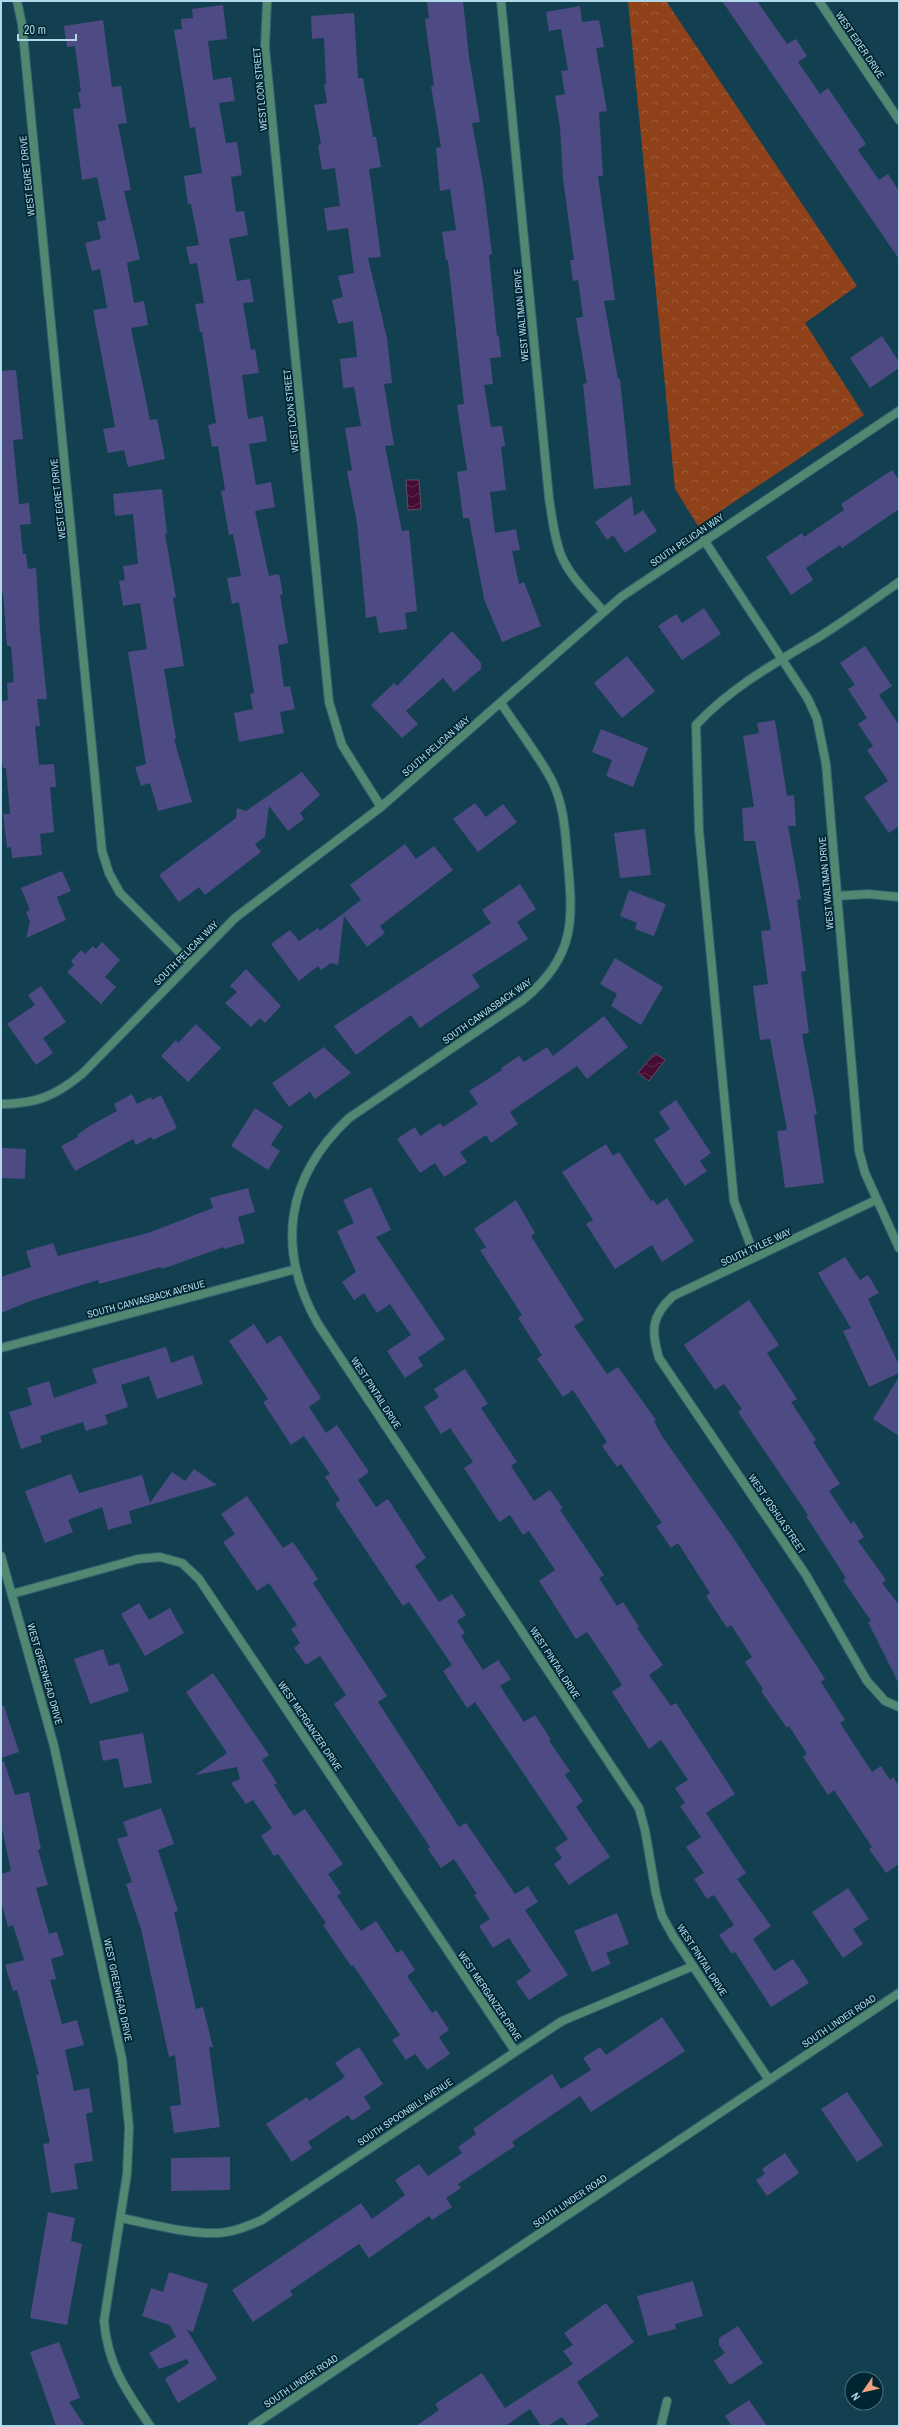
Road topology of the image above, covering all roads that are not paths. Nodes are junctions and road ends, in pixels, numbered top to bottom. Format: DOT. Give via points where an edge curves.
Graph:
graph roads {
  1 [pos="17,1"];
  2 [pos="267,1"];
  3 [pos="501,1"];
  4 [pos="819,1"];
  5 [pos="899,120"];
  6 [pos="899,411"];
  7 [pos="704,540"];
  8 [pos="899,582"];
  9 [pos="604,612"];
  10 [pos="782,658"];
  11 [pos="501,703"];
  12 [pos="381,807"];
  13 [pos="837,896"];
  14 [pos="899,897"];
  15 [pos="190,963"];
  16 [pos="1,1104"];
  17 [pos="876,1200"];
  18 [pos="750,1244"];
  19 [pos="899,1248"];
  20 [pos="296,1269"];
  21 [pos="654,1322"];
  22 [pos="1,1348"];
  23 [pos="1,1556"];
  24 [pos="12,1594"];
  25 [pos="899,1707"];
  26 [pos="693,1966"];
  27 [pos="899,1993"];
  28 [pos="515,2051"];
  29 [pos="769,2080"];
  30 [pos="121,2218"];
  31 [pos="667,2401"];
  32 [pos="150,2426"];
  33 [pos="252,2426"];
  34 [pos="661,2426"];
  1 -- 15 [label="street, WEST EGRET DRIVE" via="24,40 102,851 109,873 120,893"];
  2 -- 12 [label="street, WEST LOON STREET" via="265,47 329,702 342,746"];
  3 -- 9 [label="street, WEST WALTMAN DRIVE" via="548,490 555,535 562,556 573,576"];
  4 -- 5 [label="street, WEST EIDER DRIVE"];
  6 -- 7 [label="street, SOUTH PELICAN WAY"];
  7 -- 9 [label="street, SOUTH PELICAN WAY" via="621,597"];
  7 -- 10 [label="street, WEST WALTMAN DRIVE"];
  8 -- 10 [label="street" via="819,637"];
  9 -- 11 [label="street, SOUTH PELICAN WAY"];
  10 -- 13 [label="street, WEST WALTMAN DRIVE" via="808,699 823,742"];
  10 -- 18 [label="street" via="716,704 696,726 698,831 734,1201"];
  11 -- 12 [label="street, SOUTH PELICAN WAY"];
  11 -- 20 [label="street, SOUTH CANVASBACK WAY" via="551,779 560,800 565,822 572,903 571,925 565,947 555,968 541,985 523,1000 349,1118 332,1133 318,1151 299,1192 292,1236"];
  12 -- 15 [label="street, SOUTH PELICAN WAY" via="235,918"];
  13 -- 14 [label="street" via="868,894"];
  13 -- 17 [label="street, WEST WALTMAN DRIVE" via="859,1151"];
  15 -- 16 [label="street, SOUTH PELICAN WAY" via="82,1074 64,1089 44,1099 22,1104"];
  17 -- 19 [label="street, WEST WALTMAN DRIVE"];
  17 -- 21 [label="street, SOUTH TYLEE WAY" via="673,1296 662,1306"];
  20 -- 22 [label="street, SOUTH CANVASBACK AVENUE"];
  20 -- 26 [label="street, WEST PINTAIL DRIVE" via="307,1304 318,1324 638,1808 662,1916"];
  21 -- 25 [label="street, WEST JOSHUA STREET" via="654,1341 659,1358 806,1575 867,1681 885,1701"];
  23 -- 24 [label="street, WEST GREENHEAD DRIVE"];
  24 -- 28 [label="street, WEST MERGANZER DRIVE" via="146,1558 160,1557 182,1563 199,1579"];
  24 -- 30 [label="street, WEST GREENHEAD DRIVE" via="54,1746 122,2059 129,2127 127,2174"];
  26 -- 28 [label="street, SOUTH SPOONBILL AVENUE" via="582,2010"];
  26 -- 29 [label="street, WEST PINTAIL DRIVE"];
  27 -- 29 [label="street, SOUTH LINDER ROAD"];
  28 -- 30 [label="street, SOUTH SPOONBILL AVENUE" via="262,2220 242,2229 219,2233 196,2232"];
  29 -- 33 [label="street, SOUTH LINDER ROAD"];
  30 -- 32 [label="street, WEST GREENHEAD DRIVE" via="104,2321 106,2345 124,2387"];
  31 -- 34 [label="street"];
}
